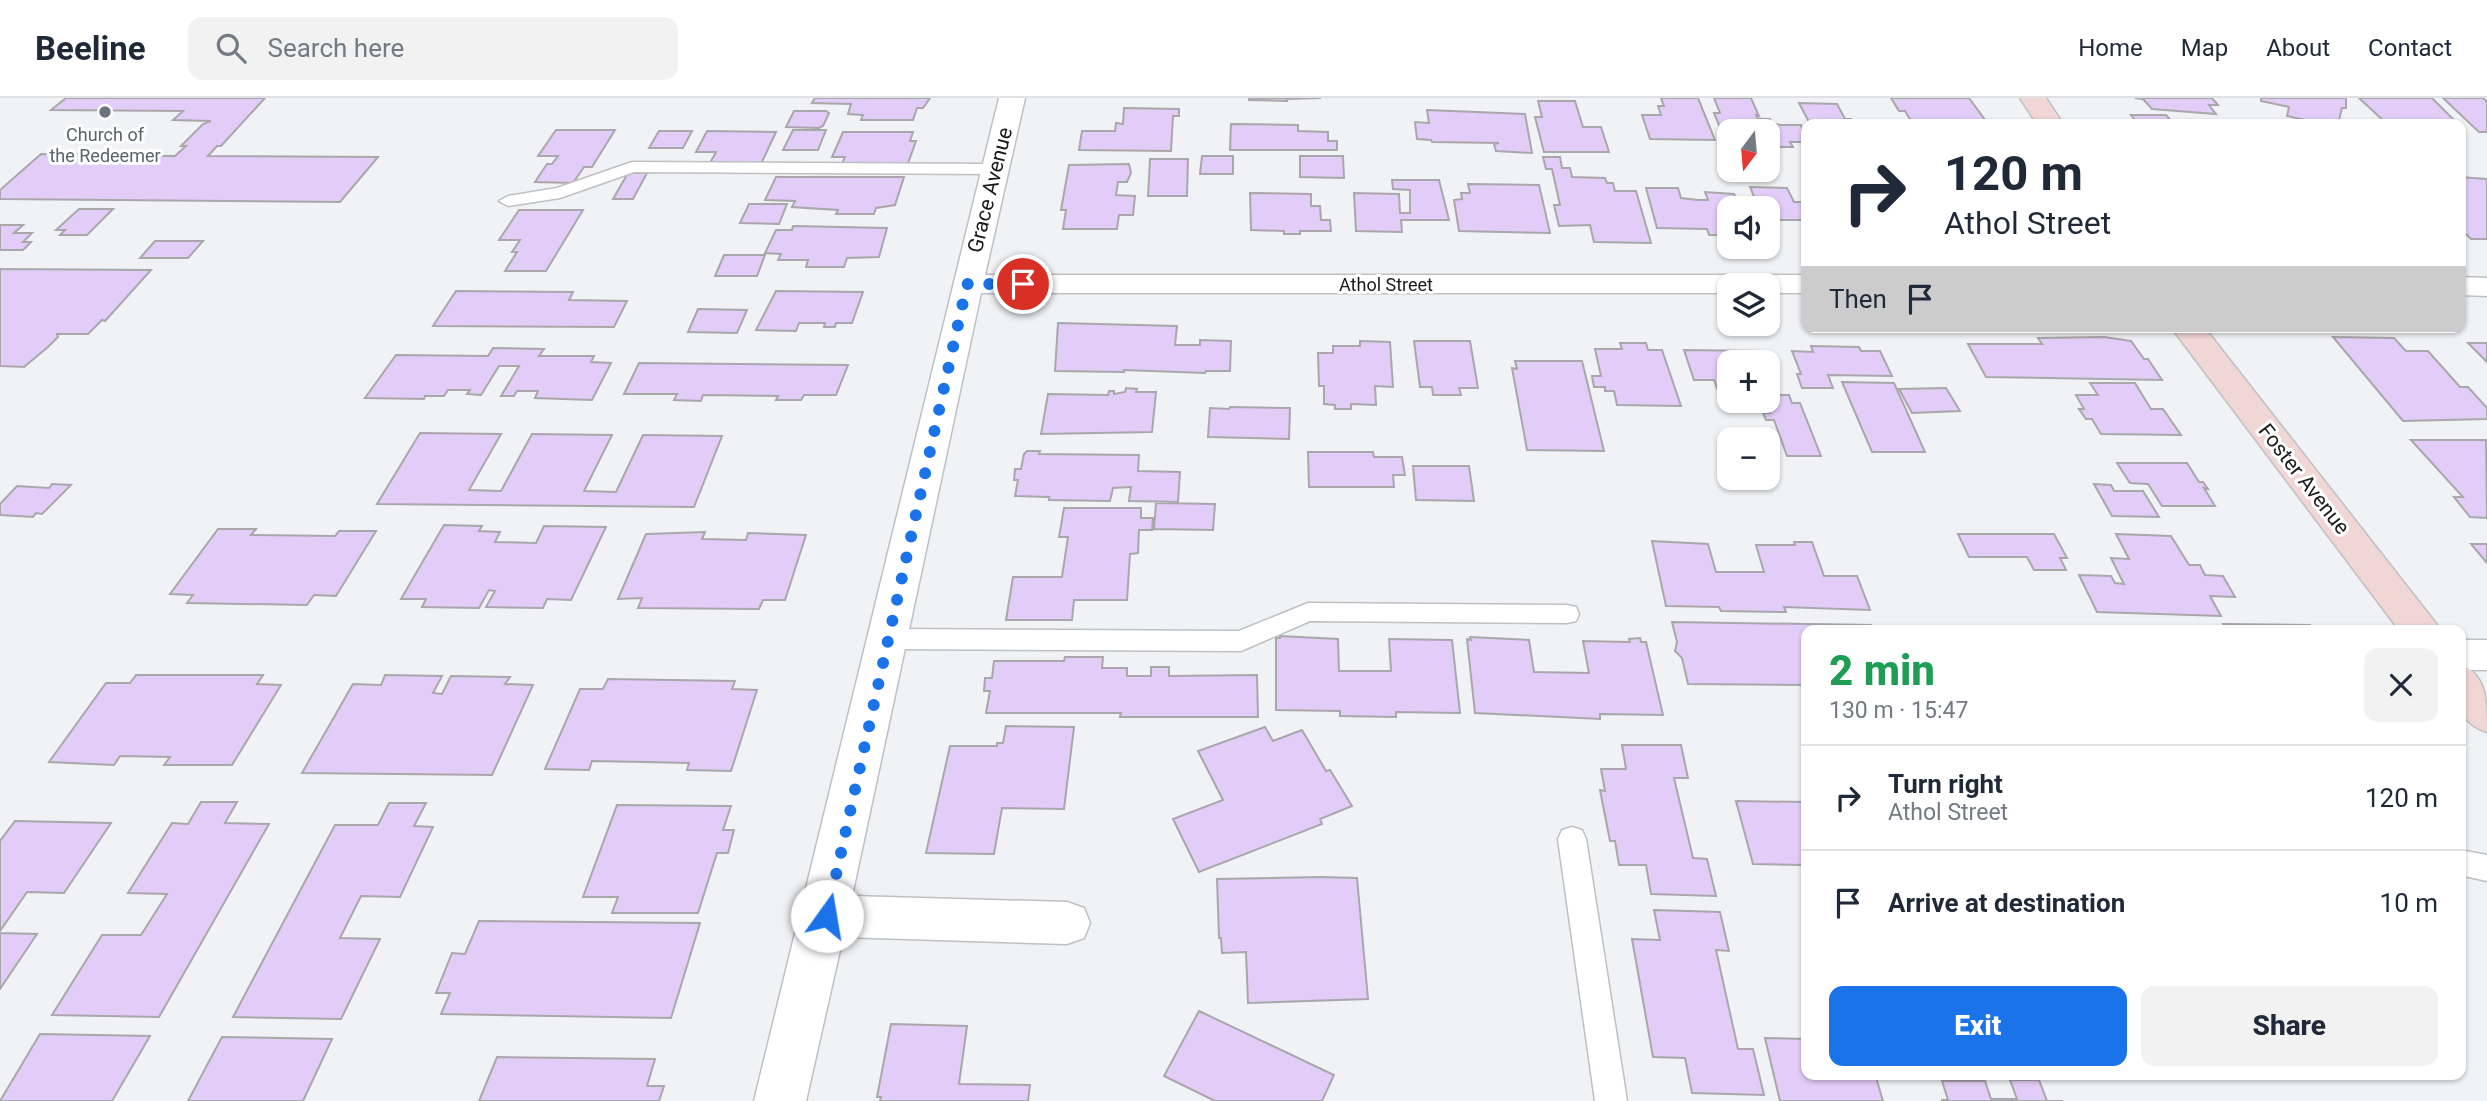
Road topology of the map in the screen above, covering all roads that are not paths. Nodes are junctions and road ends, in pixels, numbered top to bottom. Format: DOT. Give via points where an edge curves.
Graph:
graph roads {
  1 [pos="1012,98"];
  2 [pos="2033,98"];
  3 [pos="2047,119"];
  4 [pos="995,169"];
  5 [pos="508,201"];
  6 [pos="967,284"];
  7 [pos="1801,284"];
  8 [pos="2466,286"];
  9 [pos="2487,286"];
  10 [pos="2192,333"];
  11 [pos="1567,614"];
  12 [pos="2417,625"];
  13 [pos="888,639"];
  14 [pos="2466,655"];
  15 [pos="2487,655"];
  16 [pos="2466,688"];
  17 [pos="2487,715"];
  18 [pos="1572,839"];
  19 [pos="2466,864"];
  20 [pos="2487,869"];
  21 [pos="827,916"];
  22 [pos="1068,923"];
  23 [pos="780,1101"];
  24 [pos="1611,1101"];
  1 -- 4 [label="street, Grace Avenue"];
  2 -- 3 [label="street"];
  4 -- 5 [label="lane" via="632,167 560,193"];
  4 -- 6 [label="street, Grace Avenue"];
  6 -- 7 [label="street, Athol Street"];
  6 -- 13 [label="street, Grace Avenue"];
  8 -- 9 [label="street"];
  10 -- 12 [label="street, Foster Avenue"];
  11 -- 13 [label="lane" via="1308,612 1241,642"];
  13 -- 21 [label="street, Grace Avenue"];
  14 -- 15 [label="street"];
  16 -- 17 [label="street"];
  18 -- 24 [label="lane"];
  19 -- 20 [label="lane"];
  21 -- 22 [label="street"];
  21 -- 23 [label="street, Grace Avenue"];
}
